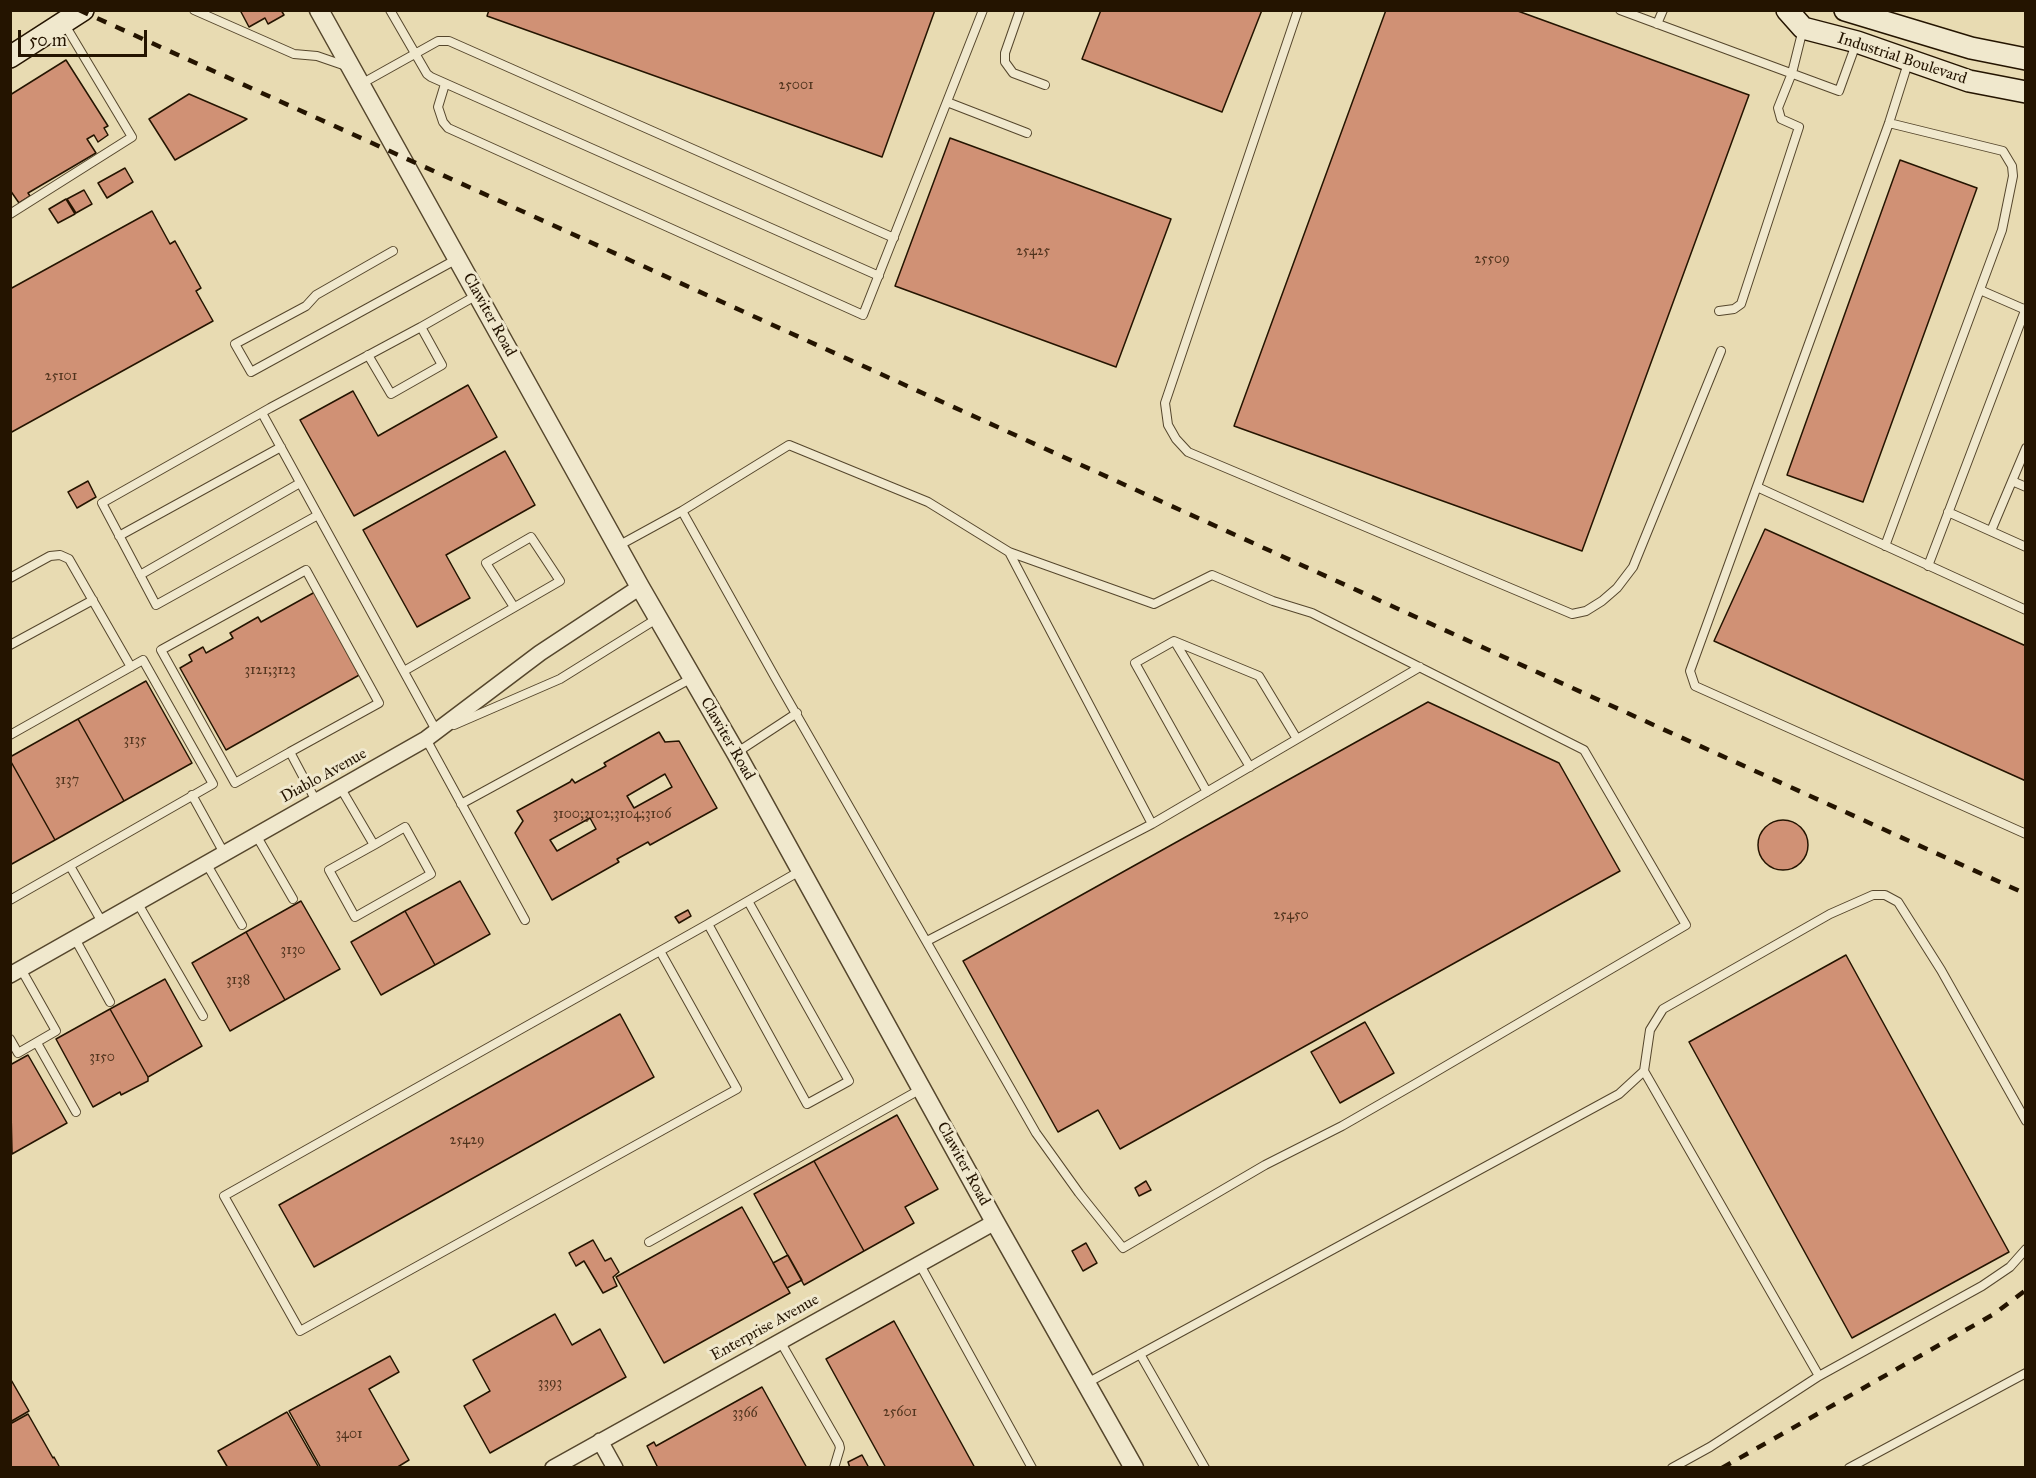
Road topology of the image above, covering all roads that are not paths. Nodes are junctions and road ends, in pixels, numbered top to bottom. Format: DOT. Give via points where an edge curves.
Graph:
graph roads {
  1 [pos="83,10"];
  2 [pos="194,10"];
  3 [pos="390,10"];
  4 [pos="983,10"];
  5 [pos="1020,10"];
  6 [pos="1298,10"];
  7 [pos="1620,10"];
  8 [pos="1663,10"];
  9 [pos="1787,10"];
  10 [pos="1845,10"];
  11 [pos="321,12"];
  12 [pos="63,23"];
  13 [pos="1657,24"];
  14 [pos="1803,28"];
  15 [pos="1857,42"];
  16 [pos="415,53"];
  17 [pos="10,57"];
  18 [pos="2025,59"];
  19 [pos="1908,61"];
  20 [pos="1792,73"];
  21 [pos="357,76"];
  22 [pos="445,84"];
  23 [pos="1045,85"];
  24 [pos="2025,92"];
  25 [pos="947,102"];
  26 [pos="1889,123"];
  27 [pos="1027,133"];
  28 [pos="10,214"];
  29 [pos="894,238"];
  30 [pos="393,251"];
  31 [pos="458,259"];
  32 [pos="879,276"];
  33 [pos="1980,290"];
  34 [pos="478,295"];
  35 [pos="2025,310"];
  36 [pos="1719,311"];
  37 [pos="421,327"];
  38 [pos="1721,351"];
  39 [pos="368,355"];
  40 [pos="262,413"];
  41 [pos="281,447"];
  42 [pos="2025,448"];
  43 [pos="2012,481"];
  44 [pos="300,483"];
  45 [pos="1757,487"];
  46 [pos="2025,487"];
  47 [pos="682,511"];
  48 [pos="1948,512"];
  49 [pos="318,515"];
  50 [pos="1991,531"];
  51 [pos="119,536"];
  52 [pos="618,546"];
  53 [pos="1885,546"];
  54 [pos="2025,547"];
  55 [pos="1009,552"];
  56 [pos="1928,566"];
  57 [pos="140,574"];
  58 [pos="10,578"];
  59 [pos="640,587"];
  60 [pos="93,600"];
  61 [pos="514,607"];
  62 [pos="2025,610"];
  63 [pos="658,618"];
  64 [pos="1174,641"];
  65 [pos="10,645"];
  66 [pos="131,667"];
  67 [pos="1420,667"];
  68 [pos="404,671"];
  69 [pos="692,678"];
  70 [pos="797,713"];
  71 [pos="10,735"];
  72 [pos="432,736"];
  73 [pos="1297,739"];
  74 [pos="290,752"];
  75 [pos="736,753"];
  76 [pos="1250,767"];
  77 [pos="340,787"];
  78 [pos="1207,792"];
  79 [pos="192,795"];
  80 [pos="316,801"];
  81 [pos="461,804"];
  82 [pos="1152,824"];
  83 [pos="2025,834"];
  84 [pos="256,835"];
  85 [pos="374,845"];
  86 [pos="224,853"];
  87 [pos="206,863"];
  88 [pos="70,866"];
  89 [pos="800,871"];
  90 [pos="292,899"];
  91 [pos="10,900"];
  92 [pos="748,901"];
  93 [pos="137,902"];
  94 [pos="525,920"];
  95 [pos="102,922"];
  96 [pos="708,924"];
  97 [pos="242,925"];
  98 [pos="74,937"];
  99 [pos="927,941"];
  100 [pos="660,951"];
  101 [pos="16,972"];
  102 [pos="110,1002"];
  103 [pos="203,1016"];
  104 [pos="10,1039"];
  105 [pos="37,1043"];
  106 [pos="1644,1071"];
  107 [pos="922,1089"];
  108 [pos="76,1112"];
  109 [pos="2025,1121"];
  110 [pos="995,1222"];
  111 [pos="649,1242"];
  112 [pos="2025,1249"];
  113 [pos="919,1263"];
  114 [pos="780,1341"];
  115 [pos="1140,1354"];
  116 [pos="2025,1373"];
  117 [pos="1820,1376"];
  118 [pos="1087,1383"];
  119 [pos="600,1441"];
  120 [pos="553,1467"];
  121 [pos="615,1467"];
  122 [pos="834,1467"];
  123 [pos="1032,1467"];
  124 [pos="1134,1467"];
  125 [pos="1205,1467"];
  126 [pos="1672,1467"];
  127 [pos="1849,1467"];
  1 -- 12 [label="main road"];
  2 -- 21 [label="lane" via="294,54 317,56"];
  3 -- 16 [label="lane"];
  4 -- 25 [label="lane"];
  5 -- 23 [label="lane" via="1005,62 1013,73"];
  6 -- 38 [label="lane" via="1165,403 1168,425 1188,452 1572,614 1602,601 1633,567"];
  7 -- 13 [label="lane"];
  8 -- 13 [label="lane"];
  9 -- 14 [label="main road"];
  10 -- 18 [label="main road, Industrial Boulevard" via="1971,48"];
  11 -- 21 [label="street, Clawiter Road"];
  12 -- 17 [label="main road"];
  12 -- 28 [label="lane" via="132,137"];
  13 -- 20 [label="lane"];
  14 -- 15 [label="main road, Industrial Boulevard"];
  14 -- 20 [label="lane"];
  15 -- 19 [label="main road, Industrial Boulevard"];
  15 -- 20 [label="lane" via="1839,91"];
  16 -- 21 [label="lane"];
  16 -- 22 [label="lane" via="427,74"];
  16 -- 29 [label="lane" via="438,41 449,41"];
  19 -- 24 [label="main road, Industrial Boulevard" via="1969,81"];
  19 -- 26 [label="lane"];
  20 -- 36 [label="lane" via="1778,104 1779,113 1781,119 1799,127 1741,304"];
  21 -- 31 [label="street, Clawiter Road"];
  22 -- 32 [label="lane"];
  22 -- 32 [label="lane" via="438,107 448,128 863,315"];
  25 -- 27 [label="lane"];
  25 -- 29 [label="lane"];
  26 -- 33 [label="lane" via="2003,151 2008,157 2013,176 2002,230"];
  26 -- 45 [label="lane"];
  29 -- 32 [label="lane"];
  30 -- 31 [label="lane" via="236,344 251,372"];
  31 -- 34 [label="street, Clawiter Road"];
  33 -- 35 [label="lane"];
  33 -- 53 [label="lane"];
  34 -- 37 [label="lane"];
  34 -- 52 [label="street, Clawiter Road"];
  35 -- 48 [label="lane"];
  37 -- 39 [label="lane"];
  37 -- 39 [label="lane" via="442,365 391,394"];
  39 -- 40 [label="lane"];
  40 -- 41 [label="lane"];
  40 -- 51 [label="lane" via="102,503"];
  41 -- 44 [label="lane"];
  41 -- 51 [label="lane"];
  42 -- 43 [label="lane"];
  43 -- 46 [label="lane"];
  43 -- 50 [label="lane"];
  44 -- 49 [label="lane"];
  44 -- 57 [label="lane"];
  45 -- 53 [label="lane"];
  45 -- 83 [label="lane" via="1690,671 1695,686"];
  47 -- 52 [label="lane"];
  47 -- 55 [label="lane" via="789,445 927,502"];
  47 -- 70 [label="lane"];
  48 -- 50 [label="lane"];
  48 -- 56 [label="lane"];
  49 -- 57 [label="lane" via="156,605"];
  49 -- 68 [label="lane"];
  50 -- 54 [label="lane"];
  51 -- 57 [label="lane"];
  52 -- 59 [label="street, Clawiter Road"];
  53 -- 56 [label="lane"];
  55 -- 67 [label="lane" via="1154,604 1212,575 1312,613"];
  55 -- 82 [label="lane"];
  56 -- 62 [label="lane"];
  58 -- 60 [label="lane" via="50,556 60,555 69,559"];
  59 -- 63 [label="street, Clawiter Road"];
  59 -- 72 [label="street, Diablo Avenue" via="540,653"];
  60 -- 65 [label="lane"];
  60 -- 66 [label="lane"];
  61 -- 61 [label="lane" via="560,581 531,537 486,563"];
  61 -- 68 [label="lane"];
  63 -- 69 [label="street, Clawiter Road"];
  63 -- 72 [label="lane" via="560,679"];
  64 -- 73 [label="lane" via="1259,676"];
  64 -- 76 [label="lane"];
  64 -- 78 [label="lane" via="1135,663"];
  66 -- 71 [label="lane"];
  66 -- 79 [label="lane" via="143,660 213,784"];
  67 -- 73 [label="lane"];
  67 -- 99 [label="lane" via="1584,750 1686,924 1415,1084 1123,1248 1036,1133"];
  68 -- 72 [label="lane"];
  69 -- 75 [label="street, Clawiter Road"];
  69 -- 81 [label="lane"];
  70 -- 75 [label="lane"];
  70 -- 99 [label="lane"];
  72 -- 77 [label="street, Diablo Avenue"];
  72 -- 81 [label="lane"];
  73 -- 76 [label="lane"];
  74 -- 74 [label="lane" via="379,703 306,570 161,650 235,783"];
  74 -- 80 [label="lane"];
  75 -- 89 [label="street, Clawiter Road"];
  76 -- 78 [label="lane"];
  77 -- 80 [label="street, Diablo Avenue"];
  77 -- 85 [label="lane"];
  78 -- 82 [label="lane"];
  79 -- 86 [label="lane"];
  79 -- 88 [label="lane"];
  80 -- 84 [label="street, Diablo Avenue"];
  81 -- 94 [label="lane"];
  82 -- 99 [label="lane"];
  84 -- 86 [label="street, Diablo Avenue"];
  84 -- 90 [label="lane"];
  85 -- 85 [label="lane" via="405,827 431,874 355,916 329,870"];
  86 -- 87 [label="street, Diablo Avenue"];
  87 -- 93 [label="street, Diablo Avenue"];
  87 -- 97 [label="lane"];
  88 -- 91 [label="lane"];
  88 -- 95 [label="lane"];
  89 -- 92 [label="lane"];
  89 -- 107 [label="street, Clawiter Road"];
  92 -- 96 [label="lane"];
  92 -- 96 [label="lane" via="849,1081 807,1104"];
  93 -- 95 [label="street, Diablo Avenue"];
  93 -- 103 [label="lane"];
  95 -- 98 [label="street, Diablo Avenue"];
  96 -- 100 [label="lane"];
  98 -- 101 [label="street, Diablo Avenue"];
  98 -- 102 [label="lane"];
  100 -- 100 [label="lane" via="224,1196 300,1331 737,1089"];
  101 -- 105 [label="lane" via="56,1032"];
  104 -- 105 [label="lane" via="18,1053"];
  105 -- 108 [label="lane"];
  106 -- 109 [label="lane" via="1650,1030 1663,1009 1830,914 1873,895 1885,895 1898,902 1941,970"];
  106 -- 115 [label="lane" via="1619,1094"];
  106 -- 117 [label="lane"];
  107 -- 110 [label="street, Clawiter Road"];
  107 -- 111 [label="lane"];
  110 -- 113 [label="street, Enterprise Avenue"];
  110 -- 118 [label="street, Clawiter Road"];
  112 -- 117 [label="lane" via="2010,1268 1982,1286"];
  113 -- 114 [label="street, Enterprise Avenue"];
  113 -- 123 [label="lane"];
  114 -- 119 [label="street, Enterprise Avenue"];
  114 -- 122 [label="lane" via="839,1444"];
  115 -- 118 [label="lane"];
  115 -- 125 [label="lane"];
  116 -- 127 [label="lane"];
  117 -- 126 [label="lane"];
  118 -- 124 [label="street, Clawiter Road"];
  119 -- 120 [label="street, Enterprise Avenue"];
  119 -- 121 [label="street"];
}
